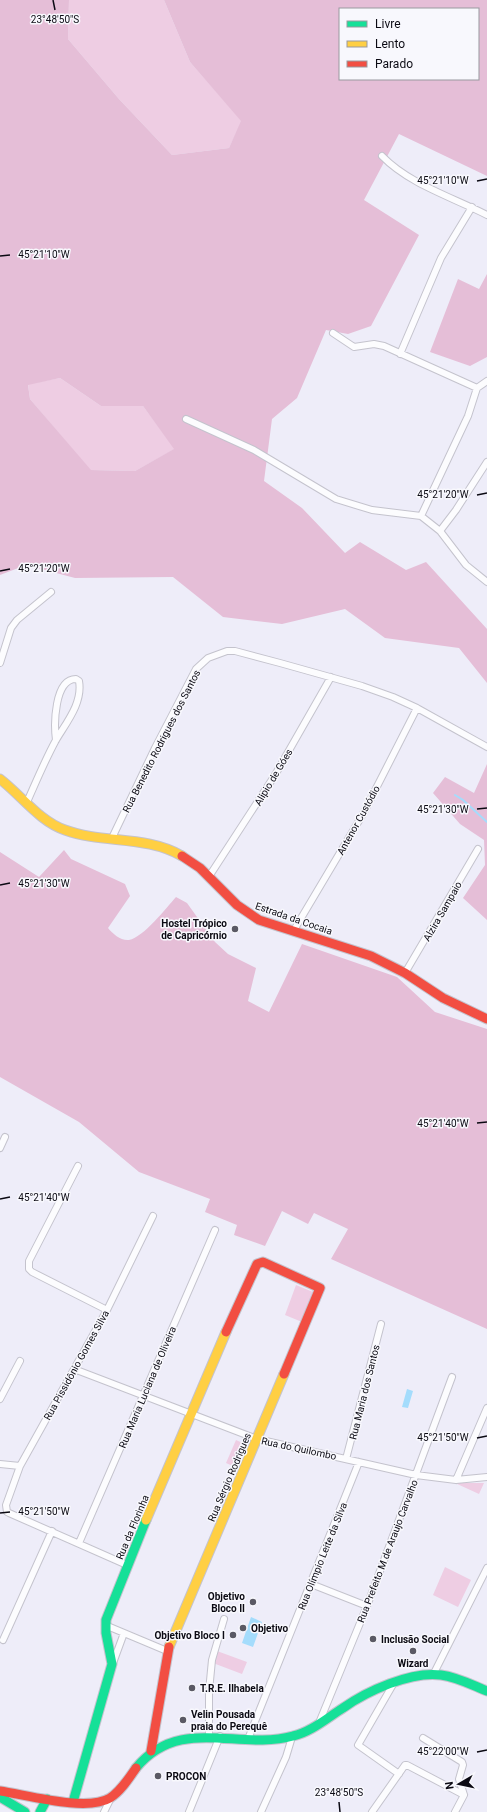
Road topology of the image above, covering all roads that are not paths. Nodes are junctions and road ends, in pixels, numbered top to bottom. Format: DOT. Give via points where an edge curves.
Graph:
graph roads {
  1 [pos="382,156"];
  2 [pos="472,207"];
  3 [pos="487,215"];
  4 [pos="334,334"];
  5 [pos="400,354"];
  6 [pos="487,381"];
  7 [pos="478,388"];
  8 [pos="186,419"];
  9 [pos="487,462"];
  10 [pos="421,516"];
  11 [pos="440,531"];
  12 [pos="486,580"];
  13 [pos="51,592"];
  14 [pos="0,664"];
  15 [pos="331,677"];
  16 [pos="417,708"];
  17 [pos="56,740"];
  18 [pos="487,747"];
  19 [pos="0,778"];
  20 [pos="27,802"];
  21 [pos="112,838"];
  22 [pos="478,849"];
  23 [pos="210,875"];
  24 [pos="294,930"];
  25 [pos="405,973"];
  26 [pos="487,1019"];
  27 [pos="5,1137"];
  28 [pos="0,1148"];
  29 [pos="78,1166"];
  30 [pos="154,1216"];
  31 [pos="215,1230"];
  32 [pos="253,1270"];
  33 [pos="107,1310"];
  34 [pos="381,1324"];
  35 [pos="20,1361"];
  36 [pos="74,1369"];
  37 [pos="452,1377"];
  38 [pos="144,1396"];
  39 [pos="0,1399"];
  40 [pos="487,1408"];
  41 [pos="192,1414"];
  42 [pos="257,1439"];
  43 [pos="346,1459"];
  44 [pos="359,1462"];
  45 [pos="0,1464"];
  46 [pos="20,1466"];
  47 [pos="416,1475"];
  48 [pos="487,1477"];
  49 [pos="456,1480"];
  50 [pos="52,1531"];
  51 [pos="79,1543"];
  52 [pos="127,1565"];
  53 [pos="487,1568"];
  54 [pos="311,1584"];
  55 [pos="367,1606"];
  56 [pos="224,1619"];
  57 [pos="105,1624"];
  58 [pos="124,1633"];
  59 [pos="3,1640"];
  60 [pos="167,1651"];
  61 [pos="112,1664"];
  62 [pos="434,1675"];
  63 [pos="395,1681"];
  64 [pos="487,1691"];
  65 [pos="319,1724"];
  66 [pos="209,1736"];
  67 [pos="220,1736"];
  68 [pos="292,1737"];
  69 [pos="423,1738"];
  70 [pos="248,1739"];
  71 [pos="151,1751"];
  72 [pos="399,1774"];
  73 [pos="0,1791"];
  74 [pos="464,1795"];
  75 [pos="0,1797"];
  76 [pos="112,1797"];
  77 [pos="47,1799"];
  78 [pos="73,1802"];
  79 [pos="24,1812"];
  80 [pos="40,1812"];
  81 [pos="104,1812"];
  82 [pos="189,1812"];
  83 [pos="261,1812"];
  84 [pos="372,1812"];
  85 [pos="456,1812"];
  1 -- 2 [label="street" via="414,179"];
  2 -- 3 [label="street"];
  2 -- 5 [label="street" via="441,258"];
  4 -- 5 [label="street" via="354,347 379,345"];
  5 -- 7 [label="street"];
  6 -- 7 [label="street"];
  7 -- 10 [label="street" via="466,422"];
  8 -- 10 [label="street" via="254,450 336,499 372,510"];
  9 -- 11 [label="street"];
  10 -- 11 [label="street"];
  11 -- 12 [label="street" via="466,565"];
  13 -- 14 [label="street" via="11,628"];
  15 -- 16 [label="street, Rua Benedito Rodrigues dos Santos" via="393,697"];
  15 -- 21 [label="street, Rua Benedito Rodrigues dos Santos" via="235,651 219,653 200,664 158,741"];
  15 -- 23 [label="street, Alipio de Góes" via="275,775"];
  16 -- 18 [label="street, Rua Benedito Rodrigues dos Santos"];
  16 -- 24 [label="street, Antenor Custódio" via="363,814"];
  17 -- 17 [label="street" via="65,729 79,695 79,681 76,679 68,681 58,700"];
  17 -- 20 [label="street"];
  19 -- 20 [label="street, Estrada da Cocaia"];
  20 -- 21 [label="street, Estrada da Cocaia" via="40,815 65,830"];
  21 -- 23 [label="street, Estrada da Cocaia" via="162,846 178,853"];
  22 -- 25 [label="street, Alzira Sampaio"];
  23 -- 24 [label="street, Estrada da Cocaia" via="246,914"];
  24 -- 25 [label="street, Estrada da Cocaia" via="371,956"];
  25 -- 26 [label="street, Estrada da Cocaia" via="444,998"];
  27 -- 28 [label="street"];
  29 -- 33 [label="street" via="28,1266 32,1272"];
  30 -- 33 [label="street, Rua Pissidônio Gomes Silva"];
  31 -- 38 [label="street, Rua Maria Luciana de Oliveira"];
  32 -- 41 [label="street, Rua da Florinha"];
  32 -- 42 [label="street, Rua Sérgio Rodrigues" via="257,1264 263,1262 320,1288"];
  33 -- 36 [label="street, Rua Pissidônio Gomes Silva"];
  34 -- 43 [label="street, Rua Maria dos Santos"];
  35 -- 39 [label="street"];
  36 -- 38 [label="street, Rua do Quilombo"];
  36 -- 46 [label="street, Rua Pissidônio Gomes Silva"];
  37 -- 47 [label="street, Rua Prefeito M de Araujo Carvalho"];
  38 -- 41 [label="street, Rua do Quilombo"];
  38 -- 51 [label="street, Rua Maria Luciana de Oliveira"];
  40 -- 49 [label="street"];
  41 -- 42 [label="street, Rua do Quilombo"];
  41 -- 52 [label="street, Rua da Florinha"];
  42 -- 43 [label="street, Rua do Quilombo"];
  42 -- 60 [label="street, Rua Sérgio Rodrigues"];
  43 -- 44 [label="street, Rua do Quilombo"];
  44 -- 47 [label="street, Rua do Quilombo"];
  44 -- 54 [label="street, Rua Olímpio Leite da Silva"];
  45 -- 46 [label="street"];
  46 -- 50 [label="street, Rua Pissidônio Gomes Silva" via="6,1505 7,1512"];
  47 -- 49 [label="street, Rua do Quilombo"];
  47 -- 55 [label="street, Rua Prefeito M de Araujo Carvalho"];
  48 -- 49 [label="street, Rua do Quilombo"];
  50 -- 51 [label="street"];
  50 -- 59 [label="street"];
  51 -- 52 [label="street"];
  52 -- 57 [label="street, Rua da Florinha"];
  53 -- 62 [label="street"];
  54 -- 55 [label="street"];
  54 -- 70 [label="street, Rua Olímpio Leite da Silva"];
  55 -- 65 [label="street, Rua Prefeito M de Araujo Carvalho"];
  56 -- 66 [label="street" via="212,1660"];
  57 -- 58 [label="street"];
  57 -- 61 [label="street"];
  58 -- 60 [label="street"];
  58 -- 61 [label="street"];
  60 -- 71 [label="street, Rua Sérgio Rodrigues"];
  61 -- 78 [label="street"];
  62 -- 63 [label="street"];
  62 -- 64 [label="street" via="449,1677"];
  63 -- 65 [label="street" via="368,1692"];
  63 -- 72 [label="street" via="358,1745"];
  65 -- 68 [label="street"];
  66 -- 67 [label="street"];
  66 -- 71 [label="street" via="184,1739"];
  67 -- 70 [label="street"];
  67 -- 82 [label="street"];
  68 -- 70 [label="street"];
  68 -- 83 [label="street" via="286,1757"];
  69 -- 74 [label="street" via="462,1762 459,1779"];
  71 -- 76 [label="street"];
  72 -- 74 [label="street" via="407,1765"];
  72 -- 84 [label="street"];
  73 -- 77 [label="street"];
  74 -- 85 [label="street"];
  75 -- 79 [label="street"];
  76 -- 78 [label="street" via="95,1803"];
  76 -- 81 [label="street"];
  77 -- 78 [label="street"];
  77 -- 80 [label="street" via="42,1804"];
}
